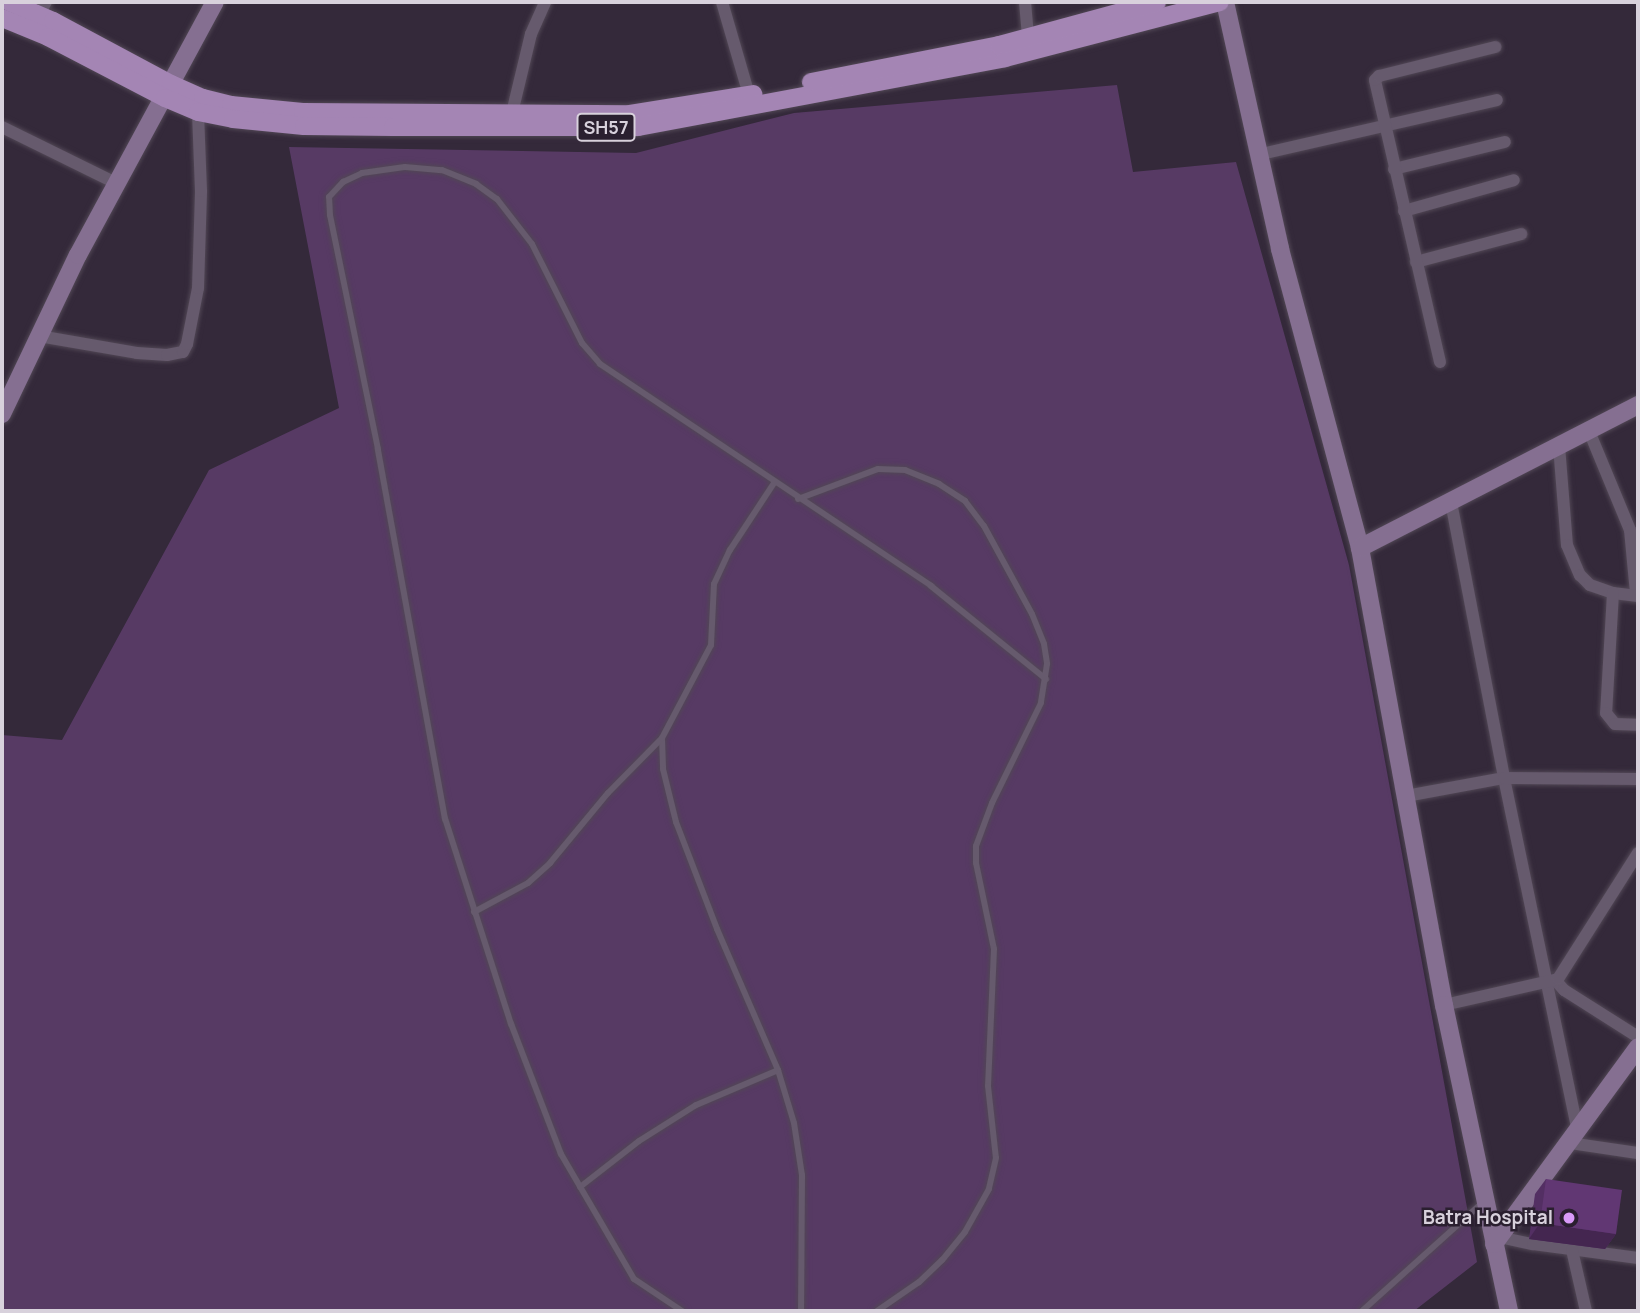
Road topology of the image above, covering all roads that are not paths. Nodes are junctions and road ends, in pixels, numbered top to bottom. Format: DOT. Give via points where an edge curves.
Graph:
graph roads {
  1 [pos="9,2"];
  2 [pos="215,2"];
  3 [pos="545,2"];
  4 [pos="722,2"];
  5 [pos="1025,2"];
  6 [pos="1157,2"];
  7 [pos="1222,2"];
  8 [pos="42,8"];
  9 [pos="2,18"];
  10 [pos="1028,37"];
  11 [pos="1494,47"];
  12 [pos="168,91"];
  13 [pos="749,95"];
  14 [pos="1497,100"];
  15 [pos="198,111"];
  16 [pos="512,113"];
  17 [pos="1384,126"];
  18 [pos="2,127"];
  19 [pos="1505,142"];
  20 [pos="1257,155"];
  21 [pos="1394,169"];
  22 [pos="1514,180"];
  23 [pos="118,184"];
  24 [pos="1404,211"];
  25 [pos="1521,234"];
  26 [pos="1416,262"];
  27 [pos="39,336"];
  28 [pos="1440,362"];
  29 [pos="6,395"];
  30 [pos="1638,405"];
  31 [pos="2,414"];
  32 [pos="1589,430"];
  33 [pos="1559,446"];
  34 [pos="774,483"];
  35 [pos="798,499"];
  36 [pos="1451,502"];
  37 [pos="1360,548"];
  38 [pos="1613,593"];
  39 [pos="1637,595"];
  40 [pos="1046,679"];
  41 [pos="1638,724"];
  42 [pos="662,738"];
  43 [pos="1504,778"];
  44 [pos="1638,779"];
  45 [pos="1406,796"];
  46 [pos="1638,853"];
  47 [pos="474,912"];
  48 [pos="1551,982"];
  49 [pos="1444,1005"];
  50 [pos="1638,1037"];
  51 [pos="1638,1047"];
  52 [pos="778,1070"];
  53 [pos="1574,1138"];
  54 [pos="1638,1153"];
  55 [pos="580,1187"];
  56 [pos="1484,1201"];
  57 [pos="1497,1240"];
  58 [pos="1572,1250"];
  59 [pos="1638,1258"];
  60 [pos="682,1311"];
  61 [pos="801,1311"];
  62 [pos="877,1311"];
  63 [pos="1362,1311"];
  64 [pos="1509,1311"];
  65 [pos="1586,1311"];
  1 -- 8 [label="main road, SH57"];
  2 -- 12 [label="street"];
  3 -- 16 [label="street" via="531,34"];
  4 -- 13 [label="street"];
  5 -- 10 [label="street"];
  6 -- 10 [label="main road, SH57"];
  7 -- 15 [label="main road, SH57" via="1005,58 638,127 304,126"];
  7 -- 20 [label="street"];
  8 -- 12 [label="main road, SH57"];
  9 -- 12 [label="main road, SH57"];
  10 -- 13 [label="main road, SH57"];
  11 -- 17 [label="street" via="1379,76 1375,86"];
  12 -- 15 [label="main road, SH57"];
  12 -- 16 [label="main road, SH57" via="231,105 303,112"];
  12 -- 23 [label="street"];
  13 -- 16 [label="main road, SH57" via="630,114"];
  14 -- 17 [label="street"];
  15 -- 27 [label="street" via="198,288 183,352 137,353"];
  17 -- 20 [label="street"];
  17 -- 21 [label="street"];
  18 -- 23 [label="street"];
  19 -- 21 [label="street"];
  20 -- 37 [label="street"];
  21 -- 24 [label="street"];
  22 -- 24 [label="street"];
  23 -- 27 [label="street"];
  24 -- 26 [label="street"];
  25 -- 26 [label="street"];
  26 -- 28 [label="street"];
  27 -- 29 [label="street"];
  29 -- 31 [label="street"];
  30 -- 32 [label="street"];
  32 -- 33 [label="street"];
  32 -- 39 [label="street" via="1630,530"];
  33 -- 36 [label="street"];
  33 -- 38 [label="street" via="1567,545 1573,563 1590,585"];
  34 -- 35 [label="lane"];
  34 -- 42 [label="lane" via="730,550 715,584 711,645"];
  34 -- 47 [label="lane" via="600,364 582,343 532,244 497,200 476,184 442,170 405,167 362,173 343,182 329,197 445,819"];
  35 -- 40 [label="lane" via="931,586"];
  35 -- 40 [label="lane" via="878,469 905,470 965,501 984,526 1032,614 1044,644"];
  36 -- 37 [label="street"];
  36 -- 43 [label="street"];
  37 -- 45 [label="street"];
  38 -- 39 [label="street"];
  38 -- 41 [label="street" via="1606,713 1615,724"];
  40 -- 62 [label="lane" via="1041,704 976,846 994,949 989,1086 996,1158 989,1189 942,1259 919,1282"];
  42 -- 47 [label="lane" via="608,793 550,863 528,883"];
  42 -- 52 [label="lane" via="663,769 676,822"];
  43 -- 44 [label="street"];
  43 -- 45 [label="street"];
  43 -- 48 [label="street"];
  45 -- 49 [label="street"];
  46 -- 48 [label="street"];
  47 -- 55 [label="lane" via="561,1154"];
  48 -- 49 [label="street"];
  48 -- 50 [label="street"];
  48 -- 53 [label="street"];
  49 -- 56 [label="street"];
  51 -- 53 [label="street"];
  52 -- 55 [label="lane" via="696,1105 639,1140"];
  52 -- 61 [label="lane" via="794,1123 802,1175"];
  53 -- 54 [label="street"];
  53 -- 57 [label="street"];
  55 -- 60 [label="lane" via="634,1279"];
  56 -- 57 [label="street"];
  56 -- 63 [label="lane"];
  57 -- 58 [label="street"];
  57 -- 64 [label="street"];
  58 -- 59 [label="street"];
  58 -- 65 [label="street"];
}
